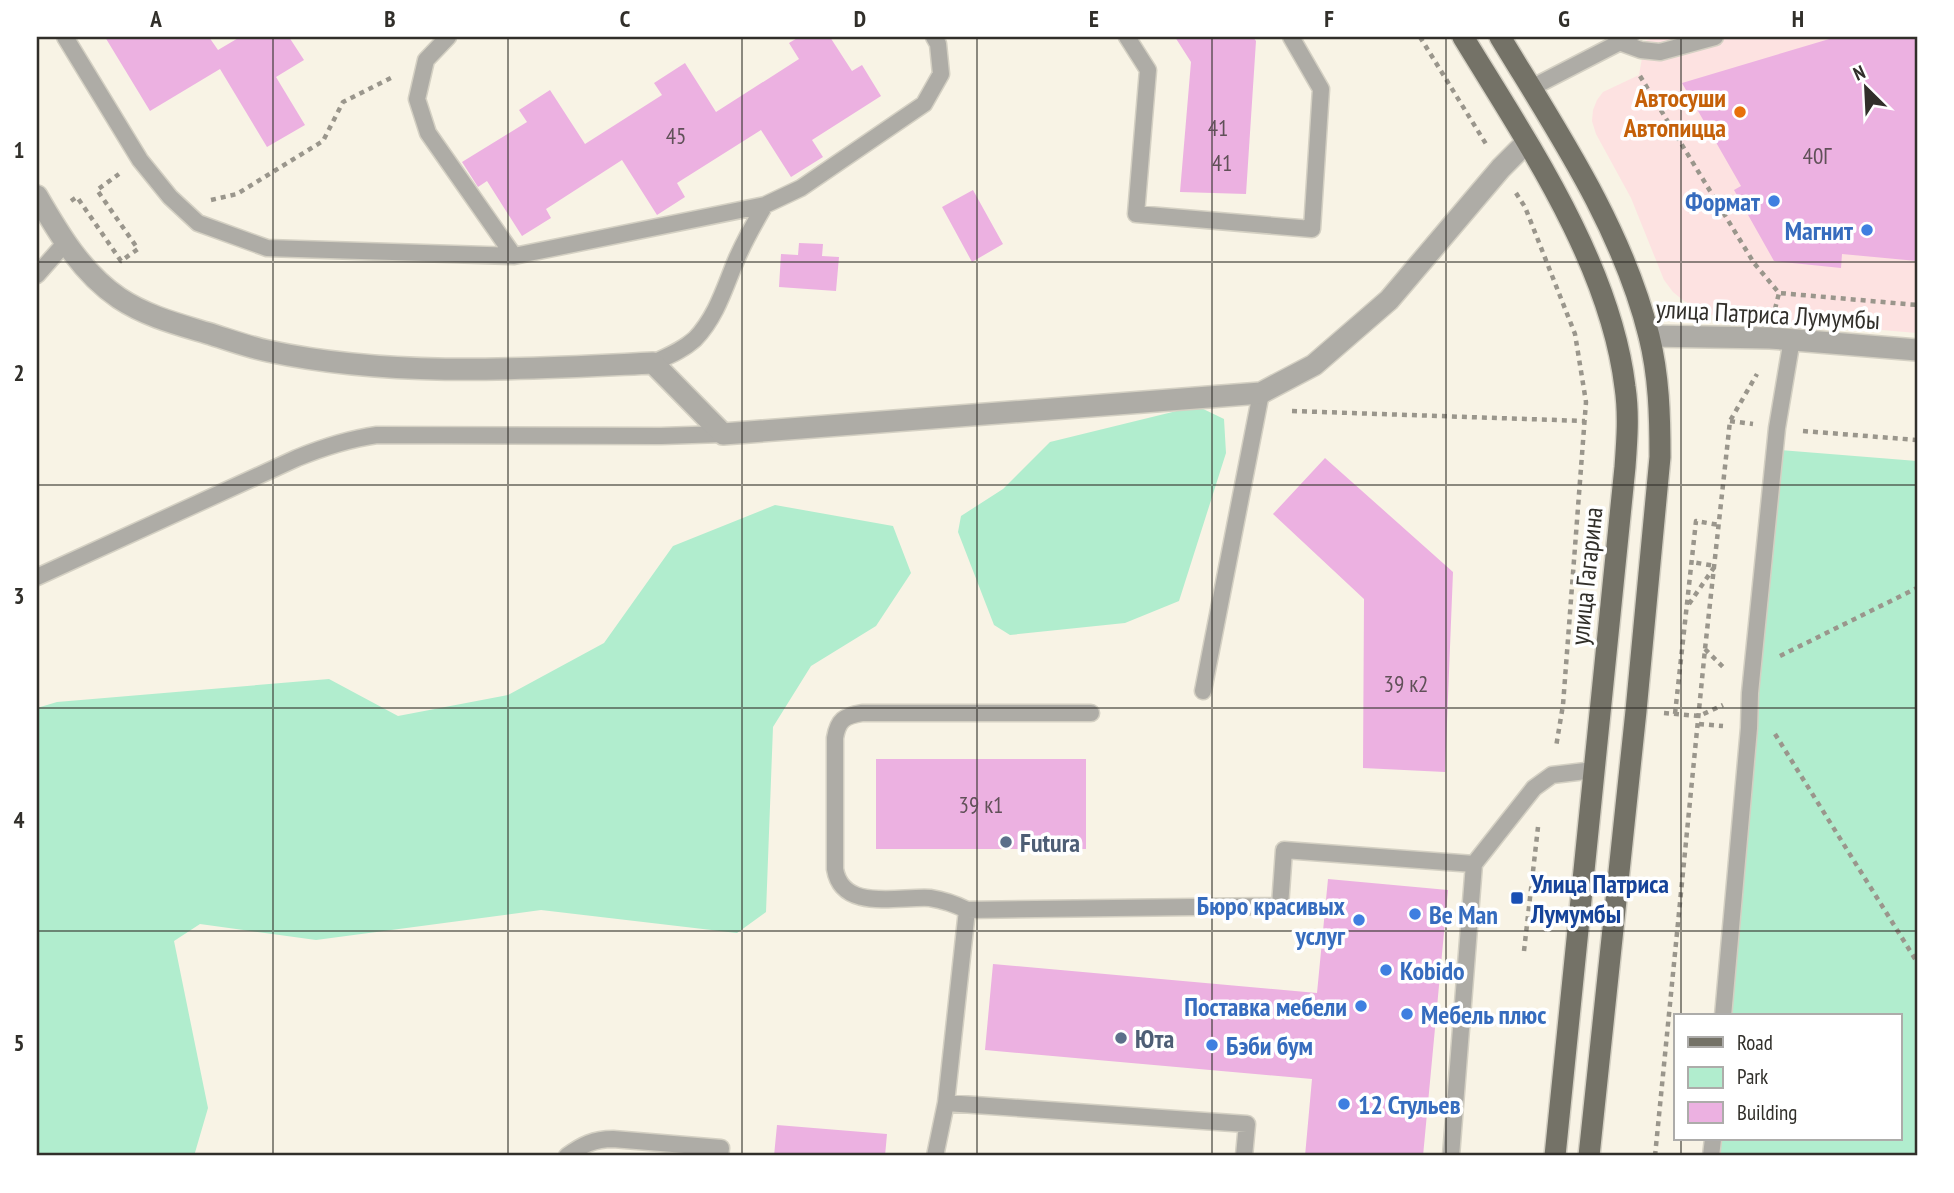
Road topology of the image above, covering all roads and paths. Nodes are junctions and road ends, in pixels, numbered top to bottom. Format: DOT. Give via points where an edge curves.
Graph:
graph roads {
  1 [pos="65,37"];
  2 [pos="448,37"];
  3 [pos="934,37"];
  4 [pos="1127,37"];
  5 [pos="1291,37"];
  6 [pos="1420,37"];
  7 [pos="1463,37"];
  8 [pos="1500,37"];
  9 [pos="1714,37"];
  10 [pos="1625,40"];
  11 [pos="426,60"];
  12 [pos="1639,75"];
  13 [pos="1531,88"];
  14 [pos="1468,116"];
  15 [pos="1527,142"];
  16 [pos="97,190"];
  17 [pos="37,196"];
  18 [pos="77,197"];
  19 [pos="765,205"];
  20 [pos="180,207"];
  21 [pos="1525,207"];
  22 [pos="65,242"];
  23 [pos="514,256"];
  24 [pos="37,275"];
  25 [pos="1917,305"];
  26 [pos="1649,336"];
  27 [pos="1615,337"];
  28 [pos="1792,339"];
  29 [pos="1917,350"];
  30 [pos="653,363"];
  31 [pos="1761,368"];
  32 [pos="1260,402"];
  33 [pos="1585,421"];
  34 [pos="1794,430"];
  35 [pos="723,434"];
  36 [pos="1917,439"];
  37 [pos="1719,525"];
  38 [pos="1692,562"];
  39 [pos="1715,566"];
  40 [pos="37,577"];
  41 [pos="1917,588"];
  42 [pos="1687,608"];
  43 [pos="1705,649"];
  44 [pos="1752,669"];
  45 [pos="1203,691"];
  46 [pos="1750,693"];
  47 [pos="1653,712"];
  48 [pos="1091,713"];
  49 [pos="1675,714"];
  50 [pos="1699,716"];
  51 [pos="1555,755"];
  52 [pos="1594,770"];
  53 [pos="1543,815"];
  54 [pos="1474,864"];
  55 [pos="967,910"];
  56 [pos="1524,951"];
  57 [pos="1917,962"];
  58 [pos="1724,1014"];
  59 [pos="946,1103"];
  60 [pos="567,1156"];
  61 [pos="720,1156"];
  62 [pos="935,1156"];
  63 [pos="1244,1156"];
  64 [pos="1451,1156"];
  65 [pos="1555,1156"];
  66 [pos="1589,1156"];
  67 [pos="1655,1156"];
  1 -- 20 [label="lane" via="139,160"];
  2 -- 11 [label="lane"];
  3 -- 19 [label="lane" via="941,74 924,104 801,188"];
  4 -- 5 [label="lane" via="1148,70 1136,214 1312,229 1321,89"];
  6 -- 14 [label="path"];
  7 -- 15 [label="main road, улица Гагарина"];
  8 -- 13 [label="main road"];
  9 -- 10 [label="lane" via="1660,52 1641,50"];
  10 -- 13 [label="lane"];
  11 -- 20 [label="path" via="343,102 323,141 237,194"];
  11 -- 23 [label="lane" via="417,99 428,132"];
  12 -- 25 [label="path" via="1754,263 1779,293"];
  13 -- 26 [label="main road" via="1607,223 1628,269"];
  15 -- 27 [label="main road, улица Гагарина" via="1588,261"];
  15 -- 32 [label="street" via="1389,300 1314,365"];
  16 -- 18 [label="path" via="138,249 121,261"];
  17 -- 22 [label="street"];
  19 -- 23 [label="lane"];
  19 -- 30 [label="lane" via="708,323 679,351"];
  20 -- 23 [label="lane" via="198,223 267,248"];
  21 -- 33 [label="path" via="1575,334"];
  22 -- 24 [label="lane"];
  22 -- 30 [label="street" via="83,266 120,299 152,316 267,351 454,370"];
  26 -- 27 [label="main road, улица Патриса Лумумбы"];
  26 -- 28 [label="street, улица Патриса Лумумбы"];
  26 -- 66 [label="main road" via="1657,380 1660,457"];
  27 -- 52 [label="main road, улица Гагарина" via="1628,424"];
  28 -- 29 [label="street, улица Патриса Лумумбы"];
  28 -- 44 [label="lane" via="1777,428"];
  30 -- 35 [label="street"];
  31 -- 37 [label="path" via="1730,421"];
  32 -- 33 [label="path"];
  32 -- 35 [label="street"];
  32 -- 45 [label="lane"];
  33 -- 51 [label="path"];
  34 -- 36 [label="path"];
  35 -- 40 [label="lane" via="387,435 351,439 297,458"];
  37 -- 38 [label="path" via="1696,521"];
  37 -- 39 [label="path"];
  38 -- 39 [label="path"];
  38 -- 42 [label="path"];
  39 -- 42 [label="path"];
  39 -- 43 [label="path"];
  41 -- 44 [label="path"];
  42 -- 49 [label="path"];
  43 -- 46 [label="path"];
  43 -- 50 [label="path"];
  44 -- 46 [label="lane"];
  46 -- 57 [label="path"];
  46 -- 58 [label="lane"];
  47 -- 49 [label="path"];
  48 -- 55 [label="lane" via="862,713 849,715 837,727 835,869 842,887 862,898 928,898"];
  49 -- 50 [label="path"];
  50 -- 67 [label="path"];
  52 -- 54 [label="lane" via="1552,775 1534,788"];
  52 -- 65 [label="main road, улица Гагарина"];
  53 -- 56 [label="path"];
  54 -- 55 [label="lane" via="1284,850 1280,906"];
  54 -- 64 [label="lane"];
  55 -- 59 [label="lane"];
  59 -- 62 [label="lane"];
  59 -- 63 [label="lane" via="1247,1124"];
  60 -- 61 [label="lane" via="590,1142 613,1139 721,1148"];
}
